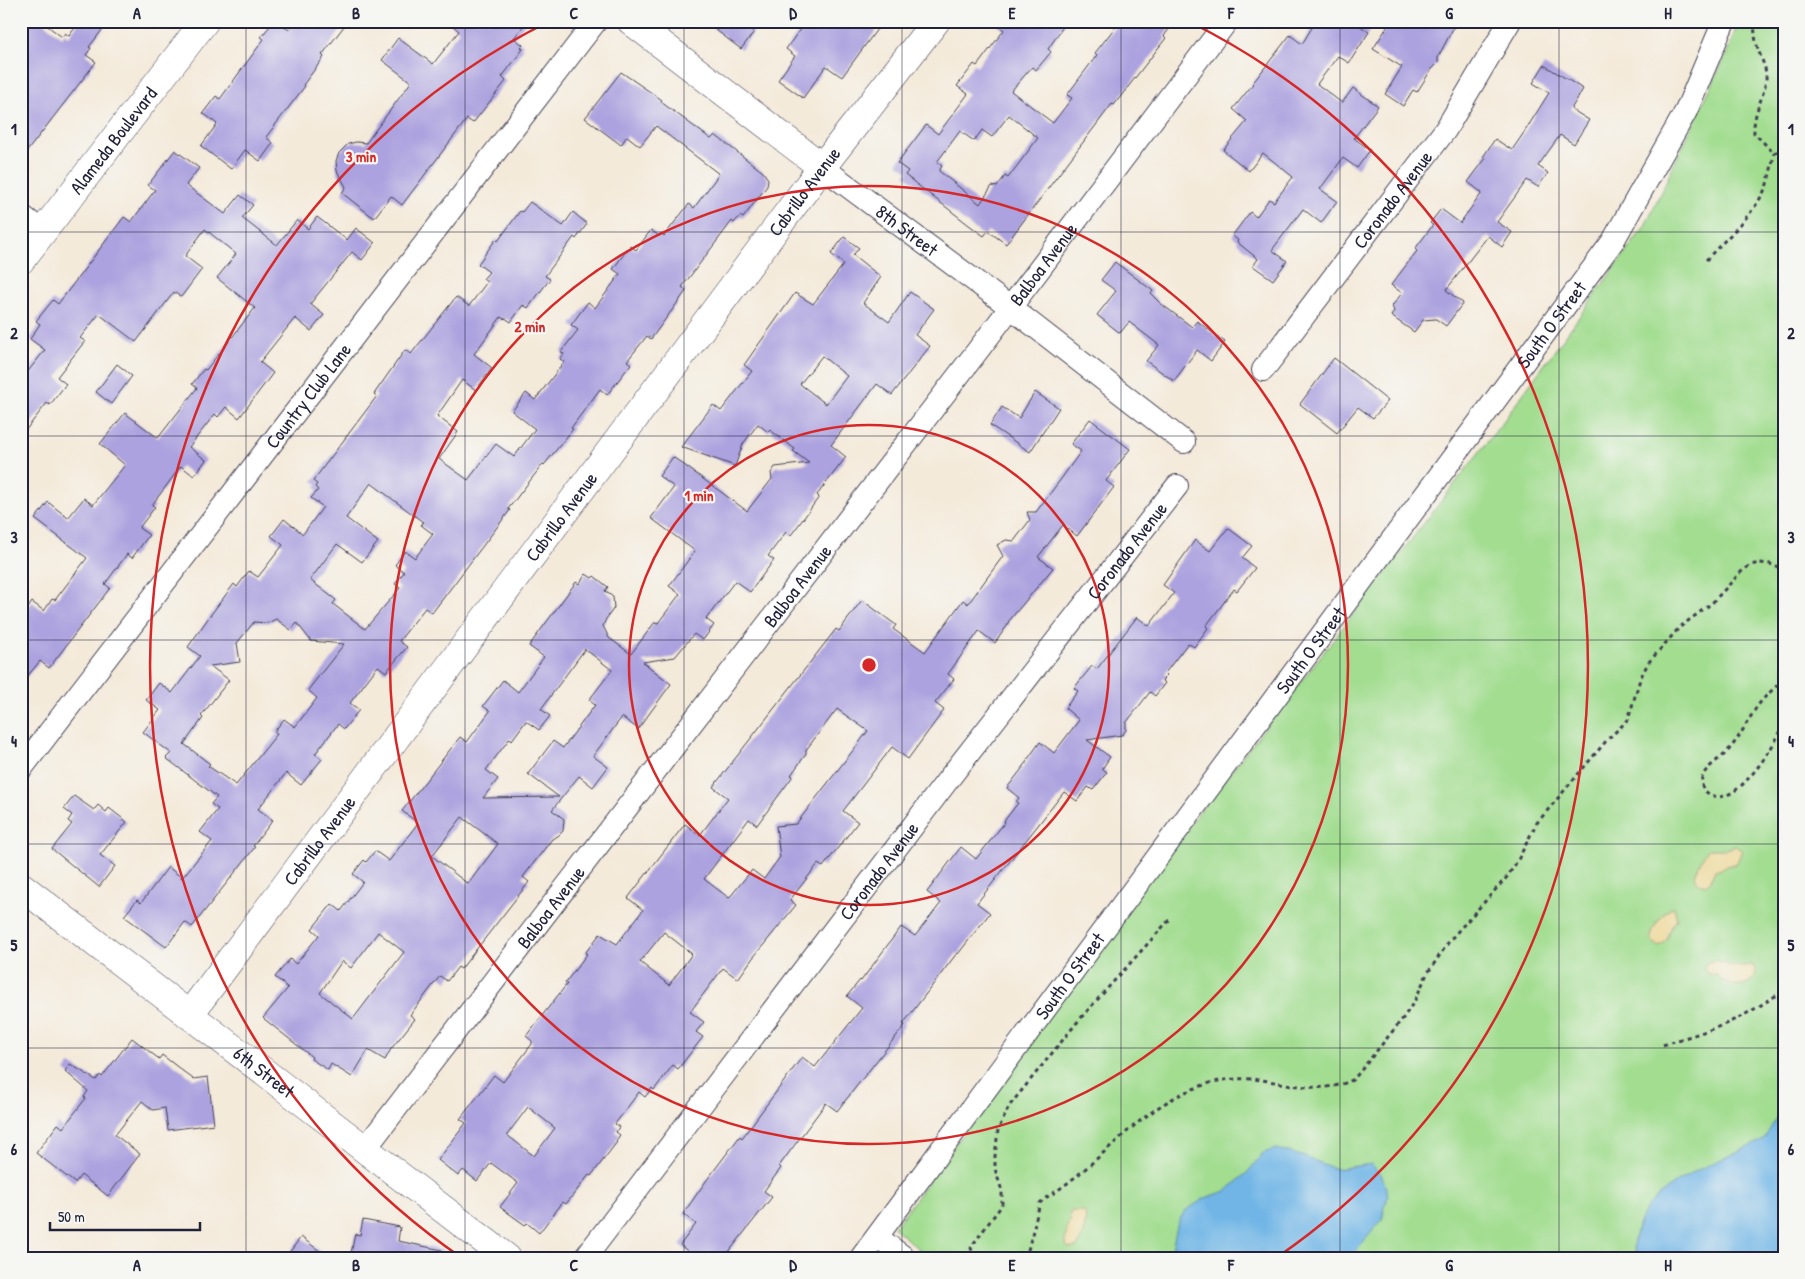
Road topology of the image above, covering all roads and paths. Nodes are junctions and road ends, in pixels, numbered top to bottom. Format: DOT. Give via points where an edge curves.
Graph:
graph roads {
  1 [pos="205,21"];
  2 [pos="596,21"];
  3 [pos="630,21"];
  4 [pos="936,21"];
  5 [pos="1227,21"];
  6 [pos="1510,21"];
  7 [pos="1724,21"];
  8 [pos="1756,21"];
  9 [pos="1784,149"];
  10 [pos="1774,153"];
  11 [pos="822,167"];
  12 [pos="21,215"];
  13 [pos="43,232"];
  14 [pos="21,260"];
  15 [pos="1706,260"];
  16 [pos="1010,307"];
  17 [pos="1263,370"];
  18 [pos="1184,442"];
  19 [pos="1177,486"];
  20 [pos="1784,570"];
  21 [pos="1784,680"];
  22 [pos="1784,725"];
  23 [pos="21,769"];
  24 [pos="21,886"];
  25 [pos="1170,919"];
  26 [pos="1784,990"];
  27 [pos="190,1015"];
  28 [pos="1662,1045"];
  29 [pos="365,1149"];
  30 [pos="877,1237"];
  31 [pos="507,1258"];
  32 [pos="584,1258"];
  33 [pos="861,1258"];
  34 [pos="905,1258"];
  35 [pos="975,1258"];
  36 [pos="1026,1258"];
  1 -- 13 [label="street, Alameda Boulevard"];
  2 -- 23 [label="street, Country Club Lane"];
  3 -- 11 [label="street, 8th Street"];
  4 -- 11 [label="street, Cabrillo Avenue"];
  5 -- 16 [label="street, Balboa Avenue"];
  6 -- 17 [label="street, Coronado Avenue" via="1446,129"];
  7 -- 30 [label="street, South O Street" via="1686,111 1613,241"];
  8 -- 10 [label="path" via="1754,33 1766,78 1755,115 1754,134"];
  9 -- 10 [label="path"];
  10 -- 15 [label="path" via="1765,188 1755,205"];
  11 -- 16 [label="street, 8th Street"];
  11 -- 27 [label="street, Cabrillo Avenue"];
  12 -- 13 [label="street"];
  13 -- 14 [label="street, Alameda Boulevard"];
  16 -- 18 [label="street, 8th Street"];
  16 -- 29 [label="street, Balboa Avenue"];
  19 -- 32 [label="street, Coronado Avenue" via="941,789"];
  20 -- 36 [label="path" via="1760,562 1750,565 1712,603 1680,627 1648,663 1628,720 1536,824 1507,877 1450,940 1404,1017 1354,1079 1331,1088 1236,1079 1202,1085 1172,1100 1154,1110 1075,1178 1044,1198 1038,1209"];
  21 -- 22 [label="path" via="1760,703 1731,748 1705,772 1701,785 1705,791 1720,798 1736,790 1750,778"];
  24 -- 27 [label="street, 6th Street"];
  25 -- 35 [label="path" via="1079,1020 1010,1105 998,1130 995,1156 1002,1205 971,1248"];
  26 -- 28 [label="path" via="1714,1029"];
  27 -- 29 [label="street, 6th Street"];
  29 -- 31 [label="street, 6th Street"];
  30 -- 33 [label="street, South O Street"];
  30 -- 34 [label="street"];
}
